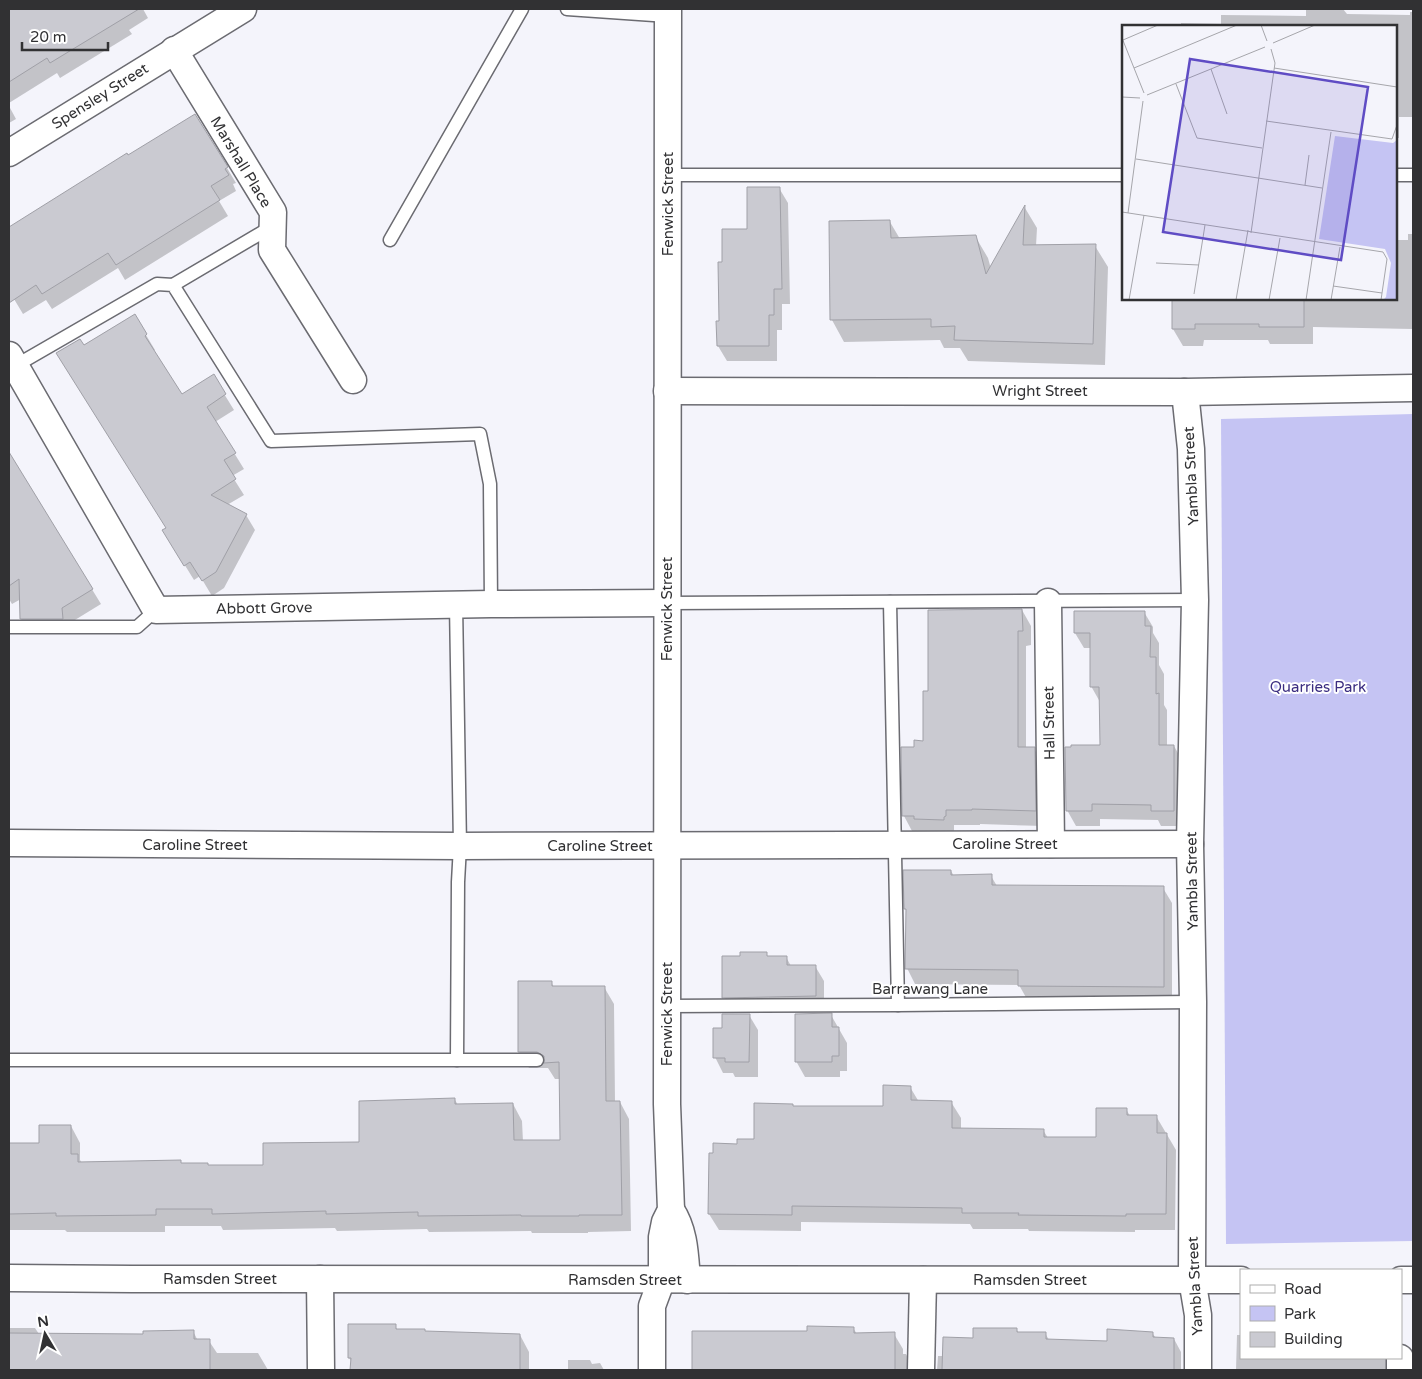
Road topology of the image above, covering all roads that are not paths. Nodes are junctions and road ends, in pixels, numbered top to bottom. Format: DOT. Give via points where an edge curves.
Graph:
graph roads {
  1 [pos="242,9"];
  2 [pos="522,9"];
  3 [pos="567,9"];
  4 [pos="668,12"];
  5 [pos="174,50"];
  6 [pos="9,152"];
  7 [pos="668,175"];
  8 [pos="1122,175"];
  9 [pos="1397,175"];
  10 [pos="1413,175"];
  11 [pos="273,226"];
  12 [pos="390,240"];
  13 [pos="173,285"];
  14 [pos="11,358"];
  15 [pos="353,380"];
  16 [pos="1413,388"];
  17 [pos="667,391"];
  18 [pos="1185,392"];
  19 [pos="1195,600"];
  20 [pos="890,602"];
  21 [pos="1048,602"];
  22 [pos="667,603"];
  23 [pos="456,604"];
  24 [pos="491,604"];
  25 [pos="156,610"];
  26 [pos="9,627"];
  27 [pos="9,844"];
  28 [pos="894,844"];
  29 [pos="1052,844"];
  30 [pos="1190,844"];
  31 [pos="667,845"];
  32 [pos="460,846"];
  33 [pos="1194,1002"];
  34 [pos="667,1006"];
  35 [pos="898,1006"];
  36 [pos="9,1060"];
  37 [pos="457,1060"];
  38 [pos="537,1060"];
  39 [pos="9,1278"];
  40 [pos="320,1279"];
  41 [pos="1192,1279"];
  42 [pos="674,1280"];
  43 [pos="923,1280"];
  44 [pos="1240,1280"];
  45 [pos="321,1370"];
  46 [pos="652,1370"];
  47 [pos="921,1370"];
  48 [pos="1198,1370"];
  1 -- 5 [label="street, Spensley Street"];
  2 -- 12 [label="lane"];
  3 -- 4 [label="lane"];
  4 -- 7 [label="street, Fenwick Street"];
  5 -- 6 [label="street, Spensley Street"];
  5 -- 11 [label="street, Marshall Place" via="273,212"];
  7 -- 8 [label="lane"];
  7 -- 17 [label="street, Fenwick Street"];
  9 -- 10 [label="lane"];
  11 -- 13 [label="lane"];
  11 -- 15 [label="street, Marshall Place" via="272,250"];
  13 -- 14 [label="lane" via="157,284"];
  13 -- 24 [label="lane" via="270,442 480,434 490,484"];
  14 -- 25 [label="street"];
  16 -- 18 [label="street, Wright Street"];
  17 -- 18 [label="street, Wright Street"];
  17 -- 22 [label="street, Fenwick Street"];
  18 -- 19 [label="street, Yambla Street" via="1191,449"];
  19 -- 21 [label="lane"];
  19 -- 30 [label="street, Yambla Street"];
  20 -- 21 [label="lane"];
  20 -- 22 [label="lane"];
  20 -- 28 [label="lane"];
  21 -- 29 [label="street, Hall Street"];
  22 -- 24 [label="street, Abbott Grove"];
  22 -- 31 [label="street, Fenwick Street"];
  23 -- 24 [label="street, Abbott Grove"];
  23 -- 25 [label="street, Abbott Grove"];
  23 -- 32 [label="lane"];
  25 -- 26 [label="lane" via="137,627"];
  27 -- 32 [label="street, Caroline Street"];
  28 -- 29 [label="street, Caroline Street"];
  28 -- 31 [label="street, Caroline Street"];
  28 -- 35 [label="lane"];
  29 -- 30 [label="street, Caroline Street"];
  30 -- 33 [label="street, Yambla Street"];
  31 -- 32 [label="street, Caroline Street"];
  31 -- 34 [label="street, Fenwick Street"];
  32 -- 37 [label="lane"];
  33 -- 35 [label="lane, Barrawang Lane"];
  33 -- 41 [label="street, Yambla Street"];
  34 -- 35 [label="lane, Barrawang Lane"];
  34 -- 42 [label="street, Fenwick Street" via="666,1104 671,1210 662,1237"];
  36 -- 37 [label="lane"];
  37 -- 38 [label="lane"];
  39 -- 40 [label="street, Ramsden Street"];
  40 -- 42 [label="street, Ramsden Street"];
  40 -- 45 [label="street"];
  41 -- 43 [label="street, Ramsden Street"];
  41 -- 44 [label="street, Ramsden Street"];
  41 -- 48 [label="street, Yambla Street" via="1198,1314"];
  42 -- 43 [label="street, Ramsden Street"];
  42 -- 46 [label="street" via="652,1306"];
  43 -- 47 [label="street"];
}
